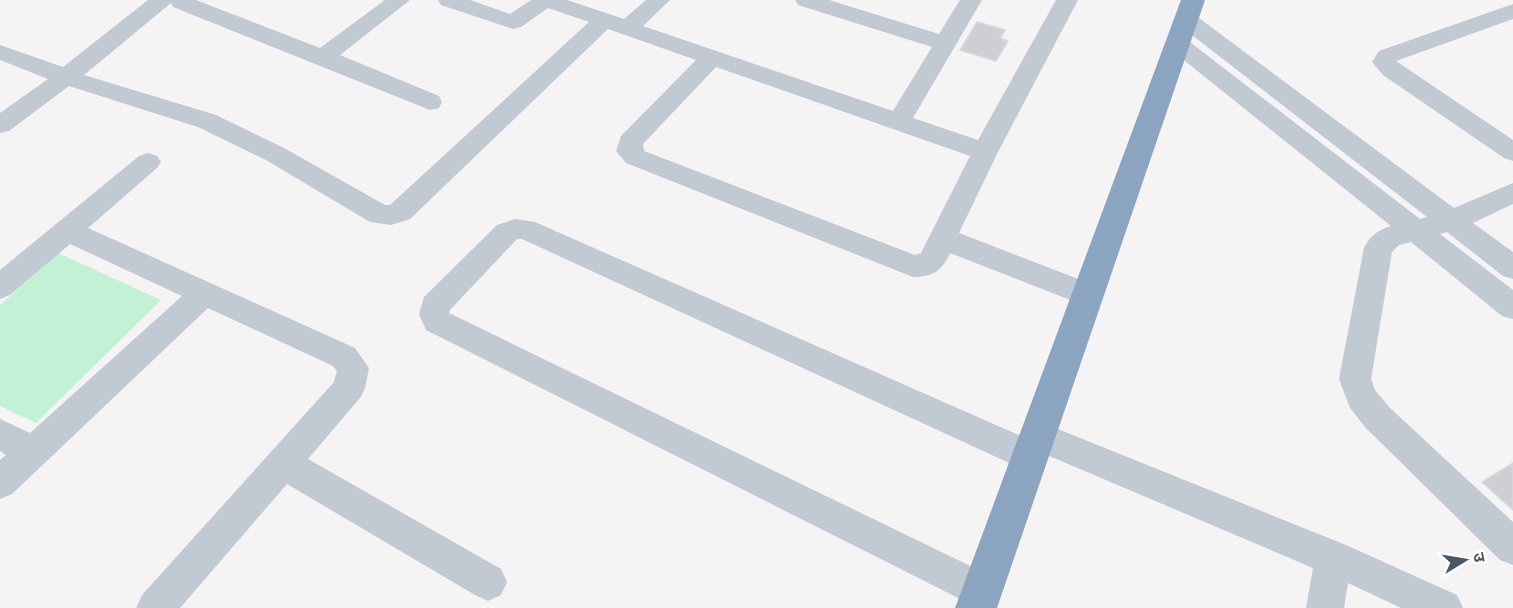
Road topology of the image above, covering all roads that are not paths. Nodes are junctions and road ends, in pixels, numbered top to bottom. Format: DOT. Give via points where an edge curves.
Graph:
graph roads {
  1 [pos="399,0"];
  2 [pos="449,0"];
  3 [pos="659,0"];
  4 [pos="806,0"];
  5 [pos="971,0"];
  6 [pos="1067,0"];
  7 [pos="171,1"];
  8 [pos="572,5"];
  9 [pos="1513,11"];
  10 [pos="1186,21"];
  11 [pos="615,25"];
  12 [pos="944,44"];
  13 [pos="0,52"];
  14 [pos="323,57"];
  15 [pos="710,59"];
  16 [pos="66,77"];
  17 [pos="430,102"];
  18 [pos="898,123"];
  19 [pos="0,125"];
  20 [pos="985,152"];
  21 [pos="1513,152"];
  22 [pos="148,162"];
  23 [pos="1513,193"];
  24 [pos="1451,221"];
  25 [pos="1414,229"];
  26 [pos="66,230"];
  27 [pos="942,238"];
  28 [pos="1513,268"];
  29 [pos="0,286"];
  30 [pos="205,293"];
  31 [pos="1088,295"];
  32 [pos="1513,307"];
  33 [pos="0,434"];
  34 [pos="1034,446"];
  35 [pos="33,452"];
  36 [pos="283,463"];
  37 [pos="0,483"];
  38 [pos="1513,547"];
  39 [pos="1333,558"];
  40 [pos="488,582"];
  41 [pos="979,600"];
  42 [pos="155,608"];
  43 [pos="1325,608"];
  44 [pos="1444,608"];
  1 -- 14 [label="street"];
  2 -- 8 [label="street" via="507,22 518,20 545,2"];
  3 -- 11 [label="street"];
  4 -- 12 [label="street"];
  5 -- 12 [label="street"];
  6 -- 20 [label="street"];
  7 -- 14 [label="street"];
  7 -- 16 [label="street"];
  8 -- 11 [label="street"];
  9 -- 21 [label="street" via="1387,56 1384,62"];
  10 -- 24 [label="street"];
  10 -- 25 [label="street"];
  10 -- 31 [label="highway"];
  11 -- 15 [label="street"];
  11 -- 16 [label="street" via="400,212 391,215 380,215 275,154 207,121"];
  12 -- 18 [label="street"];
  13 -- 16 [label="street"];
  14 -- 17 [label="street"];
  15 -- 18 [label="street"];
  15 -- 27 [label="street" via="630,142 629,151 635,157 913,266 932,261"];
  16 -- 19 [label="street"];
  18 -- 20 [label="street"];
  20 -- 27 [label="street"];
  22 -- 26 [label="street"];
  23 -- 24 [label="street"];
  24 -- 25 [label="street"];
  24 -- 28 [label="street"];
  25 -- 32 [label="street"];
  25 -- 38 [label="street" via="1390,237 1378,248 1355,379 1362,398 1377,417"];
  26 -- 29 [label="street"];
  26 -- 30 [label="street"];
  27 -- 31 [label="street"];
  30 -- 35 [label="street"];
  30 -- 36 [label="street" via="344,357 353,368 349,388"];
  31 -- 34 [label="highway"];
  33 -- 35 [label="street"];
  34 -- 39 [label="street"];
  34 -- 41 [label="highway"];
  34 -- 41 [label="street" via="525,229 507,232 435,306 438,321"];
  35 -- 37 [label="street"];
  36 -- 40 [label="street"];
  36 -- 42 [label="street"];
  39 -- 43 [label="street"];
  39 -- 44 [label="street"];
}
